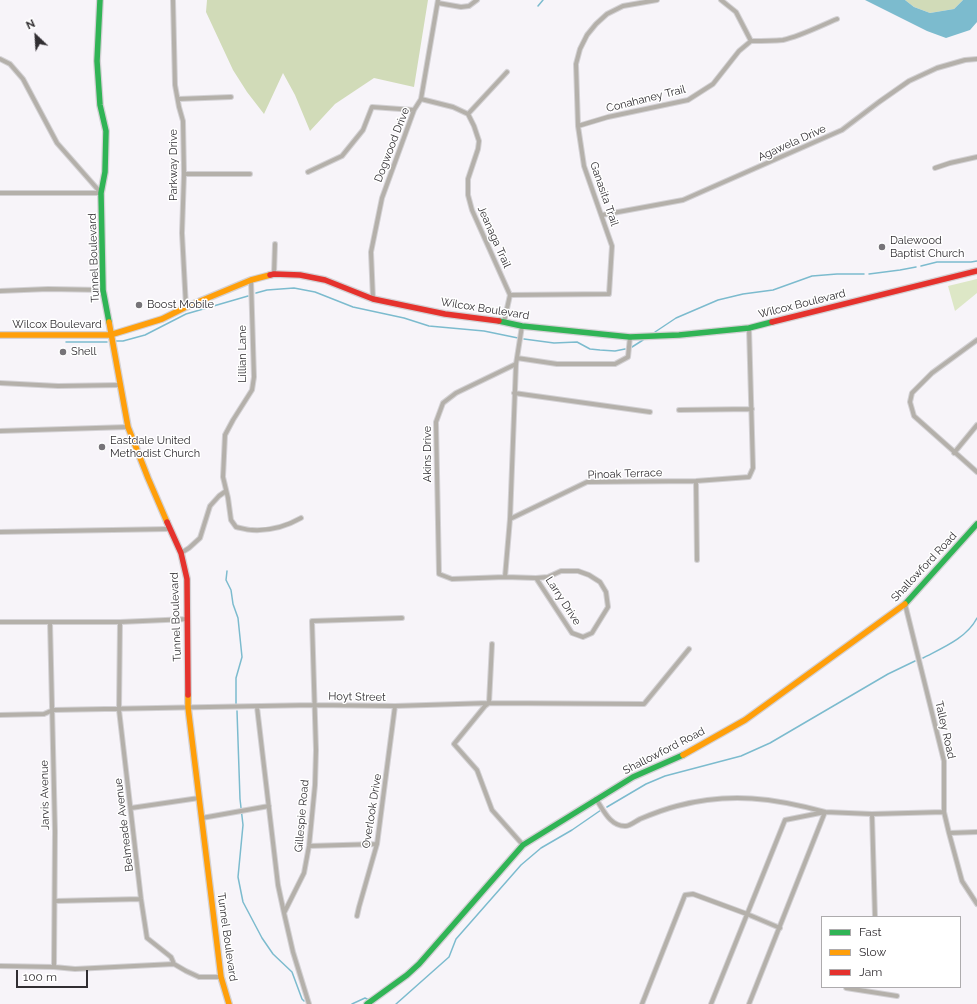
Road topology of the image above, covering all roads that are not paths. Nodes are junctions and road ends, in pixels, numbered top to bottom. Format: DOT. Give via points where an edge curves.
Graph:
graph roads {
  1 [pos="100,0"];
  2 [pos="173,0"];
  3 [pos="477,0"];
  4 [pos="657,0"];
  5 [pos="721,0"];
  6 [pos="438,2"];
  7 [pos="837,19"];
  8 [pos="751,41"];
  9 [pos="0,58"];
  10 [pos="977,59"];
  11 [pos="507,72"];
  12 [pos="231,97"];
  13 [pos="178,99"];
  14 [pos="421,99"];
  15 [pos="414,110"];
  16 [pos="468,114"];
  17 [pos="578,126"];
  18 [pos="977,157"];
  19 [pos="935,168"];
  20 [pos="308,172"];
  21 [pos="184,174"];
  22 [pos="250,174"];
  23 [pos="0,193"];
  24 [pos="101,193"];
  25 [pos="602,215"];
  26 [pos="275,244"];
  27 [pos="977,271"];
  28 [pos="274,274"];
  29 [pos="251,280"];
  30 [pos="103,290"];
  31 [pos="0,291"];
  32 [pos="510,295"];
  33 [pos="373,299"];
  34 [pos="186,307"];
  35 [pos="504,322"];
  36 [pos="522,326"];
  37 [pos="750,328"];
  38 [pos="0,335"];
  39 [pos="110,335"];
  40 [pos="630,337"];
  41 [pos="977,340"];
  42 [pos="517,358"];
  43 [pos="516,364"];
  44 [pos="0,382"];
  45 [pos="121,385"];
  46 [pos="514,393"];
  47 [pos="752,408"];
  48 [pos="679,410"];
  49 [pos="650,412"];
  50 [pos="977,425"];
  51 [pos="128,427"];
  52 [pos="0,431"];
  53 [pos="954,452"];
  54 [pos="977,472"];
  55 [pos="696,481"];
  56 [pos="226,491"];
  57 [pos="301,518"];
  58 [pos="510,519"];
  59 [pos="977,524"];
  60 [pos="169,529"];
  61 [pos="974,530"];
  62 [pos="0,532"];
  63 [pos="180,553"];
  64 [pos="697,560"];
  65 [pos="505,577"];
  66 [pos="536,578"];
  67 [pos="452,579"];
  68 [pos="905,604"];
  69 [pos="402,618"];
  70 [pos="188,619"];
  71 [pos="0,622"];
  72 [pos="50,622"];
  73 [pos="120,622"];
  74 [pos="492,644"];
  75 [pos="689,649"];
  76 [pos="489,703"];
  77 [pos="314,706"];
  78 [pos="395,706"];
  79 [pos="188,707"];
  80 [pos="257,707"];
  81 [pos="52,710"];
  82 [pos="119,710"];
  83 [pos="0,715"];
  84 [pos="199,798"];
  85 [pos="596,798"];
  86 [pos="269,806"];
  87 [pos="131,808"];
  88 [pos="825,812"];
  89 [pos="944,812"];
  90 [pos="872,814"];
  91 [pos="202,818"];
  92 [pos="977,832"];
  93 [pos="949,833"];
  94 [pos="377,844"];
  95 [pos="309,846"];
  96 [pos="523,846"];
  97 [pos="141,899"];
  98 [pos="55,901"];
  99 [pos="977,904"];
  100 [pos="284,913"];
  101 [pos="747,914"];
  102 [pos="357,916"];
  103 [pos="875,916"];
  104 [pos="780,928"];
  105 [pos="174,964"];
  106 [pos="0,966"];
  107 [pos="54,967"];
  108 [pos="221,977"];
  109 [pos="846,988"];
  110 [pos="896,996"];
  111 [pos="229,1004"];
  112 [pos="309,1004"];
  113 [pos="367,1004"];
  114 [pos="642,1004"];
  115 [pos="711,1004"];
  116 [pos="749,1004"];
  1 -- 24 [label="main road, Tunnel Boulevard" via="97,61 100,105 106,131 105,172"];
  2 -- 13 [label="street, Parkway Drive" via="175,85"];
  3 -- 6 [label="street" via="469,6 461,7"];
  4 -- 17 [label="street, Ganasita Trail" via="623,6 607,14 587,35 576,64"];
  5 -- 8 [label="street" via="736,12"];
  6 -- 14 [label="street, Dogwood Drive"];
  7 -- 8 [label="street" via="797,36 770,41"];
  8 -- 17 [label="street, Conahaney Trail" via="739,51 713,84 688,100"];
  9 -- 24 [label="street" via="10,64 23,79 57,142"];
  10 -- 25 [label="street, Agawela Drive" via="937,68 909,81 842,130 683,200"];
  11 -- 16 [label="street"];
  12 -- 13 [label="street"];
  13 -- 21 [label="street, Parkway Drive" via="183,121"];
  14 -- 15 [label="street, Dogwood Drive"];
  14 -- 16 [label="street"];
  15 -- 20 [label="street" via="372,107 363,130 342,156"];
  15 -- 33 [label="street, Dogwood Drive" via="382,198 371,252"];
  16 -- 32 [label="street, Jeanaga Trail" via="474,126 478,150 468,179 468,195 472,210"];
  17 -- 25 [label="street, Ganasita Trail" via="584,166"];
  18 -- 19 [label="street"];
  21 -- 22 [label="street"];
  21 -- 34 [label="street, Parkway Drive" via="182,233"];
  23 -- 24 [label="street"];
  24 -- 30 [label="main road, Tunnel Boulevard"];
  25 -- 32 [label="street, Ganasita Trail" via="612,246 609,294"];
  26 -- 28 [label="street"];
  27 -- 37 [label="main road, Wilcox Boulevard"];
  28 -- 29 [label="main road, Wilcox Boulevard"];
  28 -- 33 [label="main road, Wilcox Boulevard" via="300,275 325,280"];
  29 -- 34 [label="main road, Wilcox Boulevard"];
  29 -- 56 [label="street, Lillian Lane" via="254,377 252,390 225,436 223,477"];
  30 -- 31 [label="street"];
  30 -- 39 [label="main road, Tunnel Boulevard"];
  32 -- 35 [label="street"];
  33 -- 35 [label="main road, Wilcox Boulevard" via="445,314"];
  34 -- 39 [label="main road, Wilcox Boulevard" via="162,319"];
  35 -- 36 [label="main road, Wilcox Boulevard"];
  36 -- 40 [label="main road, Wilcox Boulevard"];
  36 -- 42 [label="street"];
  37 -- 40 [label="main road, Wilcox Boulevard"];
  37 -- 47 [label="street"];
  38 -- 39 [label="main road, Wilcox Boulevard"];
  39 -- 45 [label="main road, Tunnel Boulevard"];
  40 -- 42 [label="street" via="628,357 615,364 557,364"];
  41 -- 53 [label="street" via="932,373 912,393 910,402 914,416"];
  42 -- 43 [label="street"];
  43 -- 46 [label="street"];
  43 -- 67 [label="street, Akins Drive" via="456,393 443,403 436,422 439,574"];
  44 -- 45 [label="street" via="58,386"];
  45 -- 51 [label="main road, Tunnel Boulevard"];
  46 -- 49 [label="street"];
  46 -- 58 [label="street"];
  47 -- 48 [label="street"];
  47 -- 55 [label="street, Pinoak Terrace" via="753,468 749,477"];
  50 -- 53 [label="street"];
  51 -- 52 [label="street"];
  51 -- 60 [label="main road, Tunnel Boulevard"];
  53 -- 54 [label="street"];
  55 -- 58 [label="street, Pinoak Terrace" via="587,482"];
  55 -- 64 [label="street"];
  56 -- 57 [label="street, Lillian Lane" via="230,520 236,527 252,530 271,528 290,524"];
  56 -- 63 [label="street" via="210,506 200,538"];
  58 -- 65 [label="street"];
  59 -- 61 [label="main road, Shallowford Road"];
  60 -- 62 [label="street"];
  60 -- 63 [label="main road, Tunnel Boulevard"];
  61 -- 68 [label="main road, Shallowford Road"];
  63 -- 70 [label="main road, Tunnel Boulevard" via="187,579"];
  65 -- 66 [label="street, Larry Drive"];
  65 -- 67 [label="street, Larry Drive"];
  66 -- 66 [label="street, Larry Drive" via="561,571 578,571 600,582 606,592 608,607 592,633 583,637 572,633"];
  68 -- 85 [label="main road, Shallowford Road" via="745,720 675,759 633,777"];
  68 -- 89 [label="street, Talley Road" via="944,761"];
  69 -- 77 [label="street, Gillespie Road" via="312,621"];
  70 -- 73 [label="street"];
  70 -- 79 [label="main road, Tunnel Boulevard"];
  71 -- 72 [label="street"];
  72 -- 73 [label="street"];
  72 -- 81 [label="street, Jarvis Avenue"];
  73 -- 82 [label="street, Belmeade Avenue"];
  74 -- 76 [label="street"];
  75 -- 76 [label="street, Hoyt Street" via="644,704"];
  76 -- 78 [label="street, Hoyt Street"];
  76 -- 96 [label="street" via="454,744 477,770 492,810"];
  77 -- 78 [label="street, Hoyt Street"];
  77 -- 80 [label="street, Hoyt Street"];
  77 -- 95 [label="street, Gillespie Road" via="315,768"];
  78 -- 94 [label="street, Overlook Drive"];
  79 -- 80 [label="street, Hoyt Street"];
  79 -- 82 [label="street, Hoyt Street"];
  79 -- 84 [label="main road, Tunnel Boulevard"];
  80 -- 86 [label="street"];
  81 -- 82 [label="street, Hoyt Street"];
  81 -- 83 [label="street, Hoyt Street" via="44,714"];
  81 -- 98 [label="street, Jarvis Avenue"];
  82 -- 87 [label="street, Belmeade Avenue"];
  84 -- 87 [label="street"];
  84 -- 91 [label="main road, Tunnel Boulevard"];
  85 -- 88 [label="street" via="608,818 616,824 626,826 678,806 715,798 778,801"];
  85 -- 96 [label="main road, Shallowford Road"];
  86 -- 91 [label="street"];
  86 -- 100 [label="street" via="278,885"];
  87 -- 97 [label="street, Belmeade Avenue"];
  88 -- 90 [label="street"];
  88 -- 101 [label="street" via="785,820"];
  88 -- 104 [label="street"];
  89 -- 90 [label="street"];
  89 -- 93 [label="street, Talley Road"];
  90 -- 103 [label="street"];
  91 -- 108 [label="main road, Tunnel Boulevard"];
  92 -- 93 [label="street"];
  93 -- 99 [label="street, Talley Road" via="962,881"];
  94 -- 95 [label="street"];
  94 -- 102 [label="street, Overlook Drive"];
  95 -- 100 [label="street, Gillespie Road" via="304,873"];
  96 -- 113 [label="main road, Shallowford Road" via="419,964"];
  97 -- 98 [label="street"];
  97 -- 105 [label="street, Belmeade Avenue" via="147,938 171,957"];
  98 -- 107 [label="street, Jarvis Avenue"];
  100 -- 112 [label="street"];
  101 -- 104 [label="street"];
  101 -- 114 [label="street" via="693,894 685,894"];
  101 -- 115 [label="street"];
  104 -- 116 [label="street"];
  105 -- 107 [label="street" via="75,969"];
  105 -- 108 [label="street, Belmeade Avenue" via="199,976"];
  106 -- 107 [label="street"];
  108 -- 111 [label="main road, Tunnel Boulevard"];
  109 -- 110 [label="street"];
}
